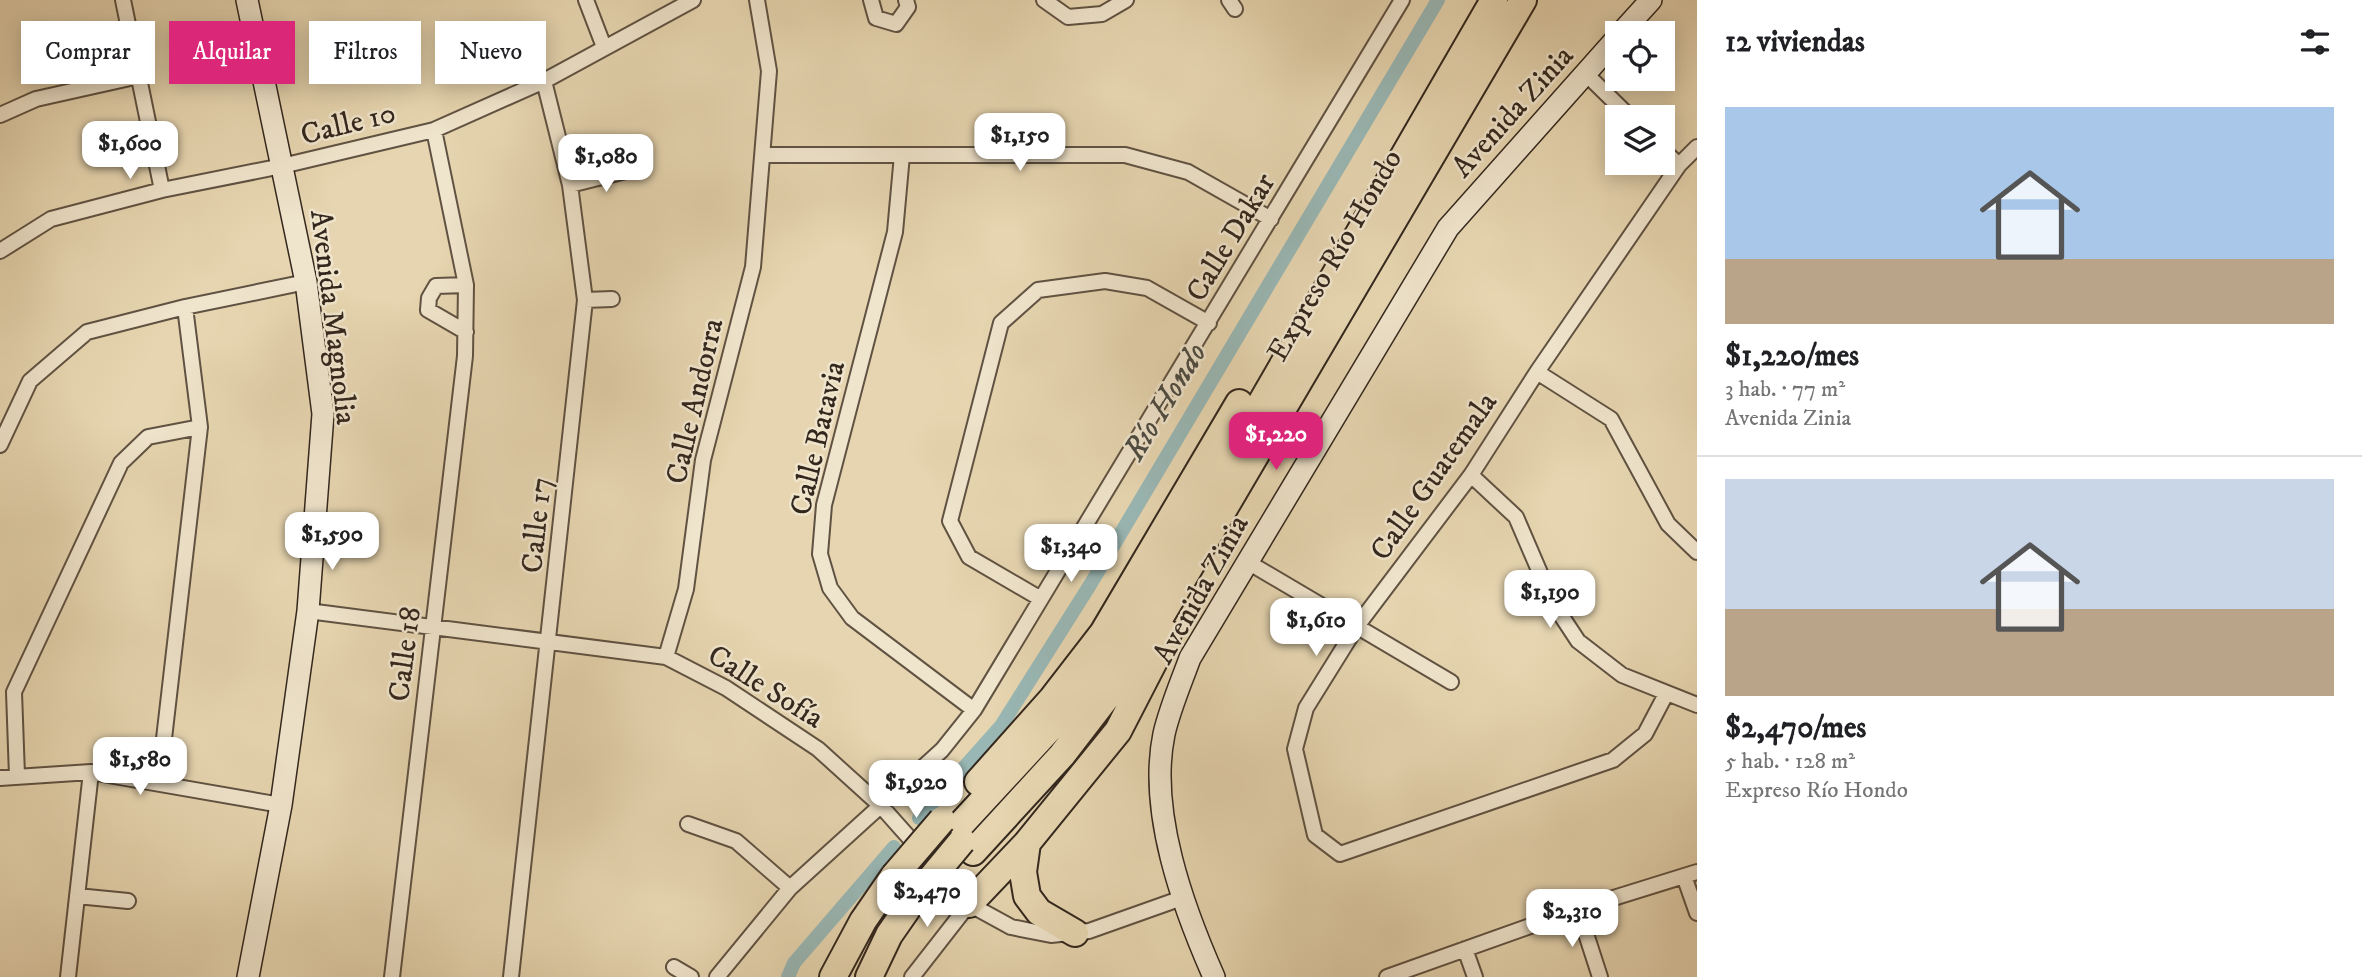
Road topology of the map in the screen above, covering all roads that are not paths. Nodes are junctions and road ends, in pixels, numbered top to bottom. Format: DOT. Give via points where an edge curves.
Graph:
graph roads {
  1 [pos="123,0"];
  2 [pos="247,0"];
  3 [pos="586,0"];
  4 [pos="694,0"];
  5 [pos="757,0"];
  6 [pos="871,0"];
  7 [pos="906,0"];
  8 [pos="1044,0"];
  9 [pos="1126,0"];
  10 [pos="1402,0"];
  11 [pos="1475,0"];
  12 [pos="1494,0"];
  13 [pos="1506,0"];
  14 [pos="1523,0"];
  15 [pos="1651,0"];
  16 [pos="127,21"];
  17 [pos="1632,21"];
  18 [pos="604,47"];
  19 [pos="1605,51"];
  20 [pos="1585,73"];
  21 [pos="546,80"];
  22 [pos="103,84"];
  23 [pos="141,84"];
  24 [pos="537,84"];
  25 [pos="545,84"];
  26 [pos="1618,105"];
  27 [pos="0,115"];
  28 [pos="434,130"];
  29 [pos="1697,147"];
  30 [pos="764,155"];
  31 [pos="902,155"];
  32 [pos="1675,161"];
  33 [pos="1679,165"];
  34 [pos="282,166"];
  35 [pos="634,169"];
  36 [pos="570,185"];
  37 [pos="162,190"];
  38 [pos="1271,219"];
  39 [pos="0,251"];
  40 [pos="306,282"];
  41 [pos="466,285"];
  42 [pos="612,299"];
  43 [pos="585,300"];
  44 [pos="185,307"];
  45 [pos="1209,323"];
  46 [pos="466,332"];
  47 [pos="1537,372"];
  48 [pos="200,427"];
  49 [pos="0,446"];
  50 [pos="1471,475"];
  51 [pos="1697,552"];
  52 [pos="1194,561"];
  53 [pos="1246,561"];
  54 [pos="1041,599"];
  55 [pos="308,611"];
  56 [pos="1357,626"];
  57 [pos="433,627"];
  58 [pos="550,640"];
  59 [pos="666,657"];
  60 [pos="1451,682"];
  61 [pos="1666,694"];
  62 [pos="1697,705"];
  63 [pos="974,710"];
  64 [pos="91,772"];
  65 [pos="17,776"];
  66 [pos="0,778"];
  67 [pos="159,782"];
  68 [pos="281,805"];
  69 [pos="881,806"];
  70 [pos="688,824"];
  71 [pos="957,837"];
  72 [pos="1027,843"];
  73 [pos="1691,874"];
  74 [pos="790,888"];
  75 [pos="909,893"];
  76 [pos="77,896"];
  77 [pos="1182,898"];
  78 [pos="128,901"];
  79 [pos="969,904"];
  80 [pos="1578,909"];
  81 [pos="1697,913"];
  82 [pos="1075,933"];
  83 [pos="1465,949"];
  84 [pos="674,967"];
  85 [pos="68,977"];
  86 [pos="248,977"];
  87 [pos="391,977"];
  88 [pos="511,977"];
  89 [pos="691,977"];
  90 [pos="717,977"];
  91 [pos="835,977"];
  92 [pos="871,977"];
  93 [pos="912,977"];
  94 [pos="1214,977"];
  95 [pos="1388,977"];
  96 [pos="1475,977"];
  97 [pos="1600,977"];
  1 -- 16 [label="street"];
  2 -- 34 [label="street, Avenida Magnolia"];
  3 -- 18 [label="street"];
  4 -- 18 [label="street, Calle 10"];
  5 -- 30 [label="street, Calle Andorra" via="769,71"];
  6 -- 7 [label="street" via="876,18 896,24 908,7"];
  8 -- 9 [label="street" via="1068,17 1102,14"];
  10 -- 38 [label="street, Calle Dakar"];
  11 -- 71 [label="highway, Expreso Río Hondo" via="1103,633 1029,726"];
  12 -- 71 [label="highway" via="1138,616 1088,687"];
  13 -- 71 [label="highway" via="1143,628 1056,742"];
  14 -- 52 [label="highway, Expreso Río Hondo"];
  15 -- 17 [label="street"];
  18 -- 21 [label="street, Calle 10"];
  19 -- 20 [label="street, Avenida Zinia"];
  20 -- 26 [label="street"];
  20 -- 53 [label="street, Avenida Zinia" via="1448,228"];
  22 -- 27 [label="street" via="36,99"];
  23 -- 37 [label="street"];
  24 -- 28 [label="street, Calle 10"];
  25 -- 36 [label="street, Calle 17"];
  28 -- 34 [label="street, Calle 10"];
  28 -- 41 [label="street, Calle 18"];
  29 -- 33 [label="street, Calle Guatemala"];
  30 -- 31 [label="street"];
  30 -- 59 [label="street, Calle Andorra" via="753,267 703,460 686,589"];
  31 -- 38 [label="street" via="1125,155 1188,172"];
  31 -- 63 [label="street, Calle Batavia" via="895,232 824,505 820,554 830,588 852,618"];
  32 -- 33 [label="street"];
  33 -- 47 [label="street, Calle Guatemala"];
  34 -- 37 [label="street, Calle 10"];
  34 -- 40 [label="street, Avenida Magnolia"];
  35 -- 36 [label="street"];
  36 -- 43 [label="street, Calle 17"];
  37 -- 39 [label="street, Calle 10" via="51,219"];
  38 -- 45 [label="street, Calle Dakar"];
  40 -- 44 [label="street"];
  40 -- 55 [label="street, Avenida Magnolia" via="323,414"];
  41 -- 46 [label="street, Calle 18"];
  41 -- 46 [label="street" via="436,286 428,310"];
  42 -- 43 [label="street"];
  43 -- 58 [label="street, Calle 17"];
  44 -- 48 [label="street"];
  44 -- 49 [label="street" via="87,332 30,381"];
  45 -- 54 [label="street, Calle Dakar"];
  45 -- 54 [label="street" via="1147,288 1105,281 1038,290 1001,323 950,521 969,557"];
  46 -- 57 [label="street, Calle 18"];
  47 -- 50 [label="street, Calle Guatemala"];
  47 -- 51 [label="street" via="1611,418 1668,524"];
  48 -- 65 [label="street" via="148,437 121,463 14,692"];
  48 -- 67 [label="street"];
  50 -- 56 [label="street, Calle Guatemala"];
  50 -- 61 [label="street" via="1516,517 1553,603 1578,641 1622,675"];
  52 -- 71 [label="highway, Expreso Río Hondo" via="1135,660 1062,755"];
  52 -- 72 [label="highway" via="1188,592 1130,710"];
  53 -- 56 [label="street"];
  53 -- 77 [label="street, Avenida Zinia" via="1189,658 1164,735 1161,812"];
  54 -- 63 [label="street, Calle Dakar"];
  55 -- 57 [label="street, Calle Sofía"];
  55 -- 68 [label="street, Avenida Magnolia"];
  56 -- 60 [label="street"];
  56 -- 61 [label="street, Calle Guatemala" via="1306,708 1295,749 1315,835 1340,854 1613,760 1645,734"];
  57 -- 58 [label="street, Calle Sofía"];
  57 -- 87 [label="street, Calle 18"];
  58 -- 59 [label="street, Calle Sofía"];
  58 -- 88 [label="street, Calle 17"];
  59 -- 69 [label="street, Calle Sofía" via="726,688 818,749"];
  61 -- 62 [label="street"];
  63 -- 69 [label="street, Calle Dakar" via="942,750"];
  64 -- 65 [label="street"];
  64 -- 67 [label="street"];
  64 -- 76 [label="street"];
  65 -- 66 [label="street"];
  67 -- 68 [label="street"];
  68 -- 86 [label="street, Avenida Magnolia"];
  69 -- 74 [label="street, Calle Dakar"];
  69 -- 79 [label="street, Calle Sofía"];
  70 -- 74 [label="street" via="736,841"];
  71 -- 75 [label="highway, Expreso Río Hondo, bridge"];
  71 -- 75 [label="highway, Expreso Río Hondo"];
  72 -- 79 [label="highway"];
  72 -- 82 [label="highway" via="1023,872 1027,896 1039,912"];
  73 -- 80 [label="street"];
  73 -- 81 [label="street"];
  74 -- 90 [label="street, Calle Dakar"];
  75 -- 91 [label="highway, Expreso Río Hondo" via="863,921"];
  75 -- 92 [label="highway, Expreso Río Hondo"];
  76 -- 78 [label="street"];
  76 -- 85 [label="street"];
  77 -- 82 [label="street, Calle Sofía"];
  77 -- 94 [label="street, Avenida Zinia"];
  79 -- 82 [label="street, Calle Sofía" via="1012,927"];
  79 -- 93 [label="street"];
  80 -- 83 [label="street"];
  80 -- 97 [label="street"];
  83 -- 95 [label="street"];
  83 -- 96 [label="street"];
  84 -- 89 [label="street"];
}
